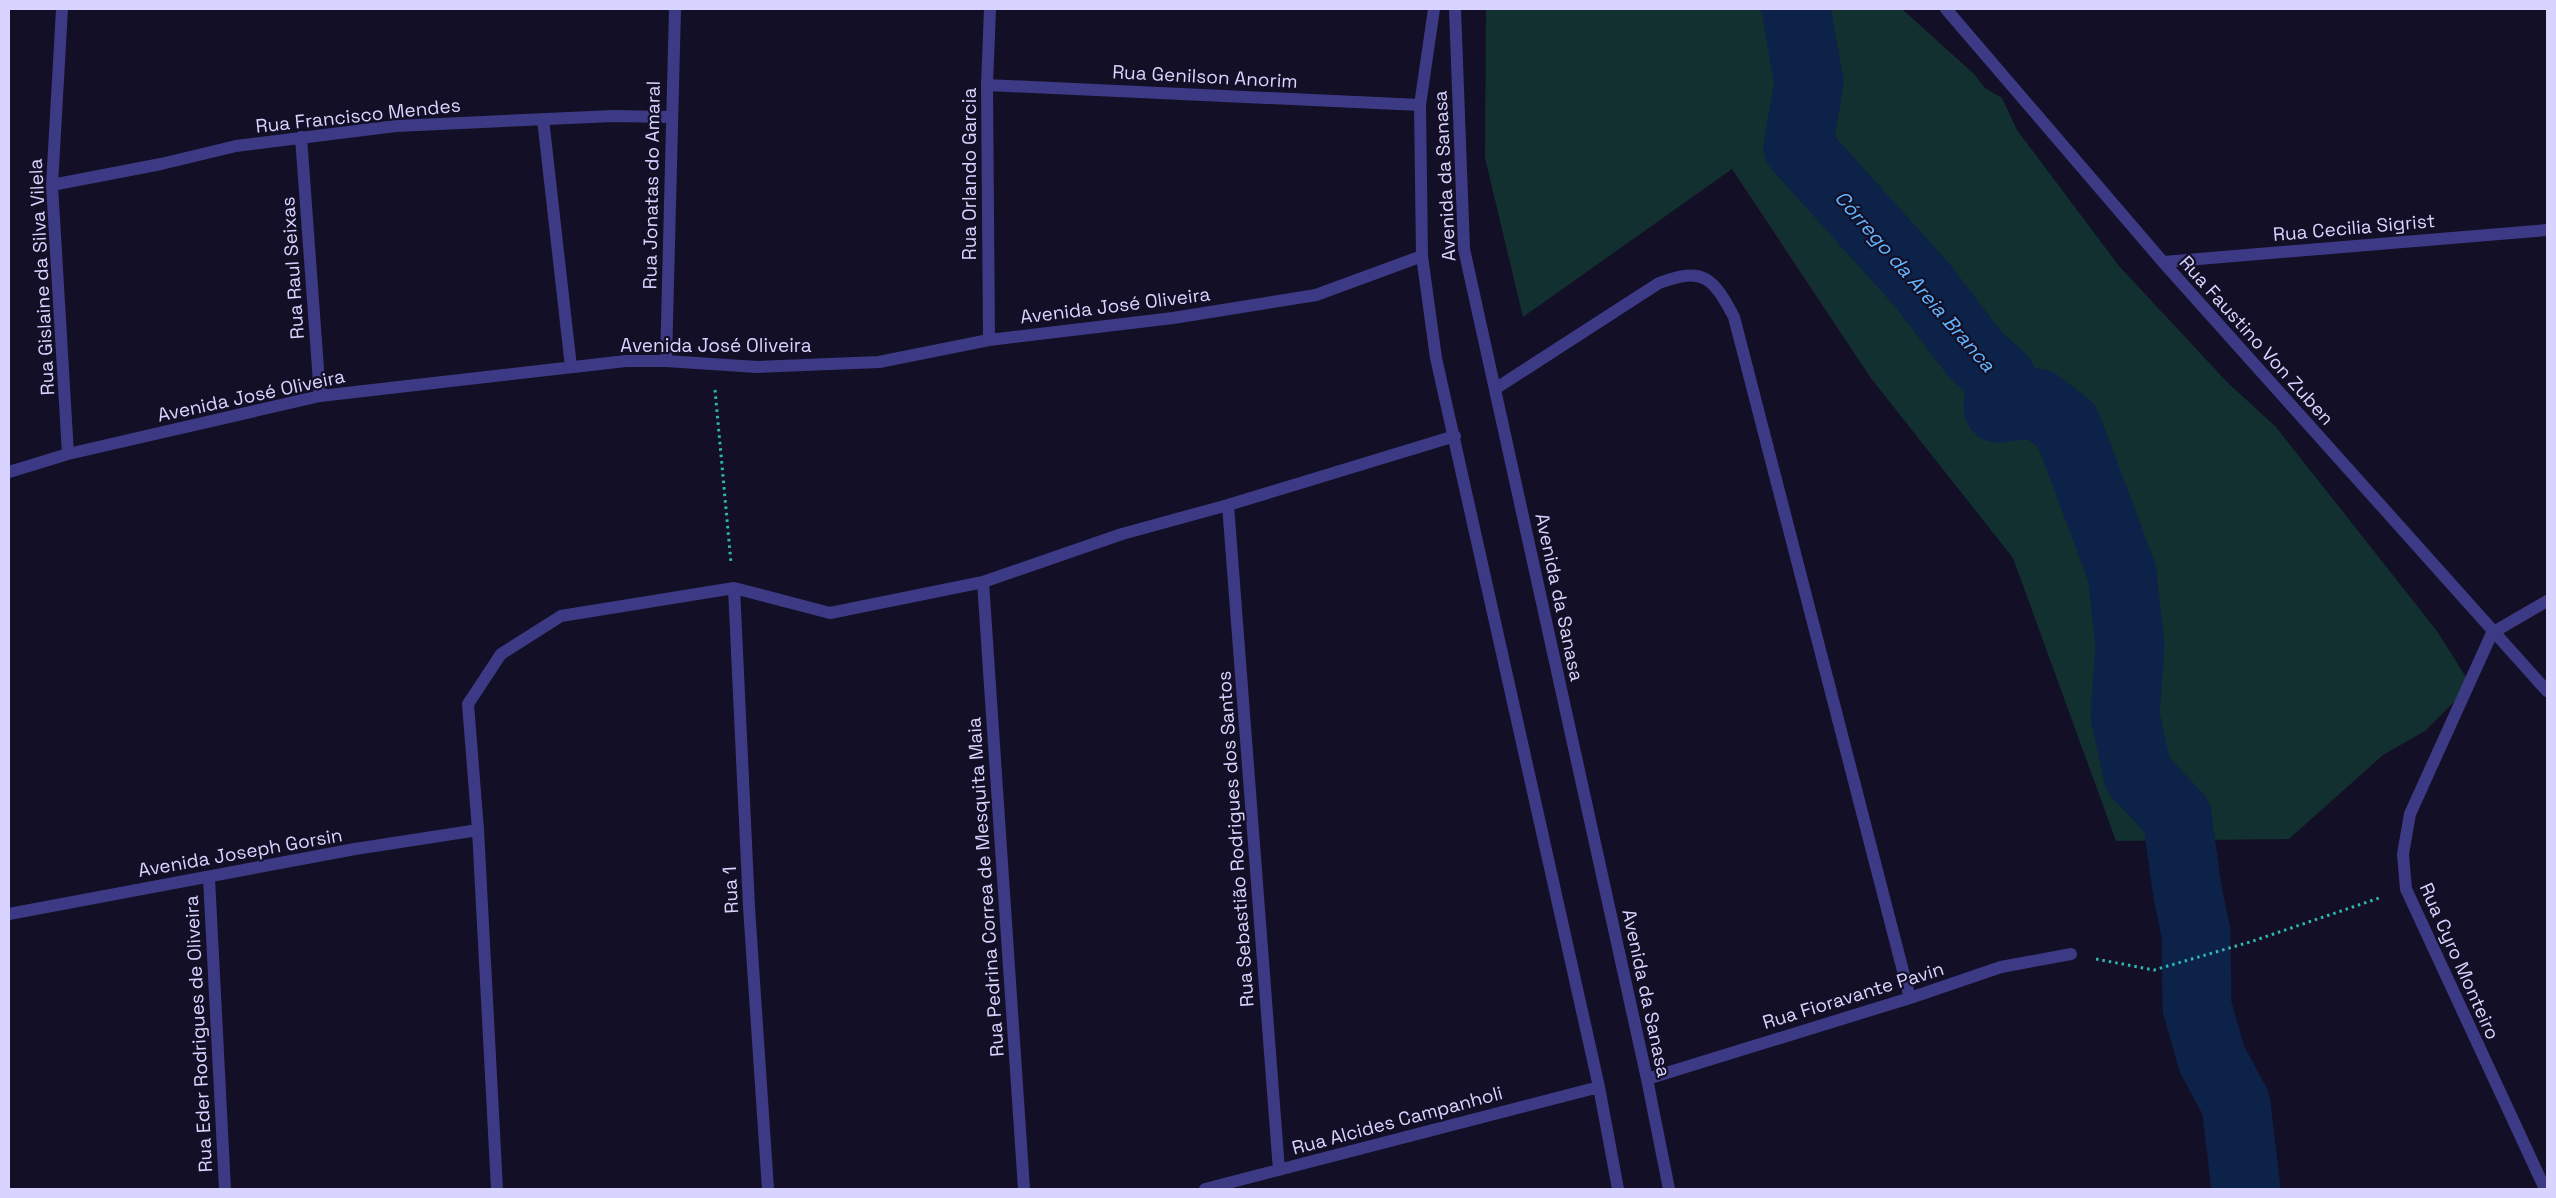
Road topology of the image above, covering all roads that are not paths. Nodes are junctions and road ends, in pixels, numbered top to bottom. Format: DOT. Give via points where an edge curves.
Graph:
graph roads {
  1 [pos="62,9"];
  2 [pos="675,9"];
  3 [pos="990,9"];
  4 [pos="1434,9"];
  5 [pos="1454,9"];
  6 [pos="1946,9"];
  7 [pos="987,85"];
  8 [pos="1420,105"];
  9 [pos="671,117"];
  10 [pos="543,119"];
  11 [pos="301,137"];
  12 [pos="52,185"];
  13 [pos="2547,230"];
  14 [pos="1422,256"];
  15 [pos="2163,262"];
  16 [pos="989,340"];
  17 [pos="666,361"];
  18 [pos="571,368"];
  19 [pos="1495,389"];
  20 [pos="320,396"];
  21 [pos="1455,436"];
  22 [pos="68,454"];
  23 [pos="9,472"];
  24 [pos="1228,505"];
  25 [pos="983,582"];
  26 [pos="734,588"];
  27 [pos="2547,601"];
  28 [pos="2492,633"];
  29 [pos="2547,691"];
  30 [pos="478,830"];
  31 [pos="209,878"];
  32 [pos="9,914"];
  33 [pos="2071,954"];
  34 [pos="1910,998"];
  35 [pos="1647,1079"];
  36 [pos="1598,1086"];
  37 [pos="1280,1170"];
  38 [pos="225,1189"];
  39 [pos="497,1189"];
  40 [pos="768,1189"];
  41 [pos="1024,1189"];
  42 [pos="1205,1189"];
  43 [pos="1618,1189"];
  44 [pos="1669,1189"];
  45 [pos="2545,1189"];
  1 -- 12 [label="street, Rua Gislaine da Silva Vilela"];
  2 -- 9 [label="street, Rua Jonatas do Amaral"];
  3 -- 7 [label="street, Rua Orlando Garcia"];
  4 -- 8 [label="street, Avenida da Sanasa"];
  5 -- 19 [label="street, Avenida da Sanasa" via="1464,249"];
  6 -- 15 [label="street, Rua Faustino Von Zuben"];
  7 -- 8 [label="street, Rua Genilson Anorim"];
  7 -- 16 [label="street, Rua Orlando Garcia"];
  8 -- 14 [label="street, Avenida da Sanasa"];
  9 -- 10 [label="street, Rua Francisco Mendes"];
  9 -- 17 [label="street, Rua Jonatas do Amaral"];
  10 -- 11 [label="street, Rua Francisco Mendes" via="396,126"];
  10 -- 18 [label="street"];
  11 -- 12 [label="street, Rua Francisco Mendes" via="236,146"];
  11 -- 20 [label="street, Rua Raul Seixas"];
  12 -- 22 [label="street, Rua Gislaine da Silva Vilela"];
  13 -- 15 [label="street, Rua Cecilia Sigrist"];
  14 -- 16 [label="street, Avenida José Oliveira" via="1316,295 1173,318"];
  14 -- 21 [label="street, Avenida da Sanasa" via="1436,358"];
  15 -- 28 [label="street, Rua Faustino Von Zuben"];
  16 -- 17 [label="street, Avenida José Oliveira" via="879,362 756,367"];
  17 -- 18 [label="street, Avenida José Oliveira"];
  18 -- 20 [label="street, Avenida José Oliveira"];
  19 -- 34 [label="street" via="1658,283 1681,275 1697,276 1718,287 1734,317"];
  19 -- 35 [label="street, Avenida da Sanasa"];
  20 -- 22 [label="street, Avenida José Oliveira"];
  21 -- 24 [label="street"];
  21 -- 36 [label="street, Avenida da Sanasa"];
  22 -- 23 [label="street, Avenida José Oliveira"];
  24 -- 25 [label="street" via="1122,534"];
  24 -- 37 [label="street, Rua Sebastião Rodrigues dos Santos"];
  25 -- 26 [label="street" via="830,613"];
  25 -- 41 [label="street, Rua Pedrina Correa de Mesquita Maia"];
  26 -- 30 [label="street" via="561,616 501,654 468,704"];
  26 -- 40 [label="street, Rua 1" via="749,907"];
  27 -- 28 [label="street"];
  28 -- 29 [label="street, Rua Faustino Von Zuben"];
  28 -- 45 [label="street, Rua Cyro Monteiro" via="2410,814 2403,854 2406,889"];
  30 -- 31 [label="street, Avenida Joseph Gorsin" via="355,849"];
  30 -- 39 [label="street"];
  31 -- 32 [label="street, Avenida Joseph Gorsin"];
  31 -- 38 [label="street, Rua Eder Rodrigues de Oliveira"];
  33 -- 34 [label="street, Rua Fioravante Pavin" via="2001,967"];
  34 -- 35 [label="street, Rua Fioravante Pavin"];
  35 -- 44 [label="street, Avenida da Sanasa"];
  36 -- 37 [label="street, Rua Alcides Campanholi"];
  36 -- 43 [label="street, Avenida da Sanasa"];
  37 -- 42 [label="street, Rua Alcides Campanholi"];
}
